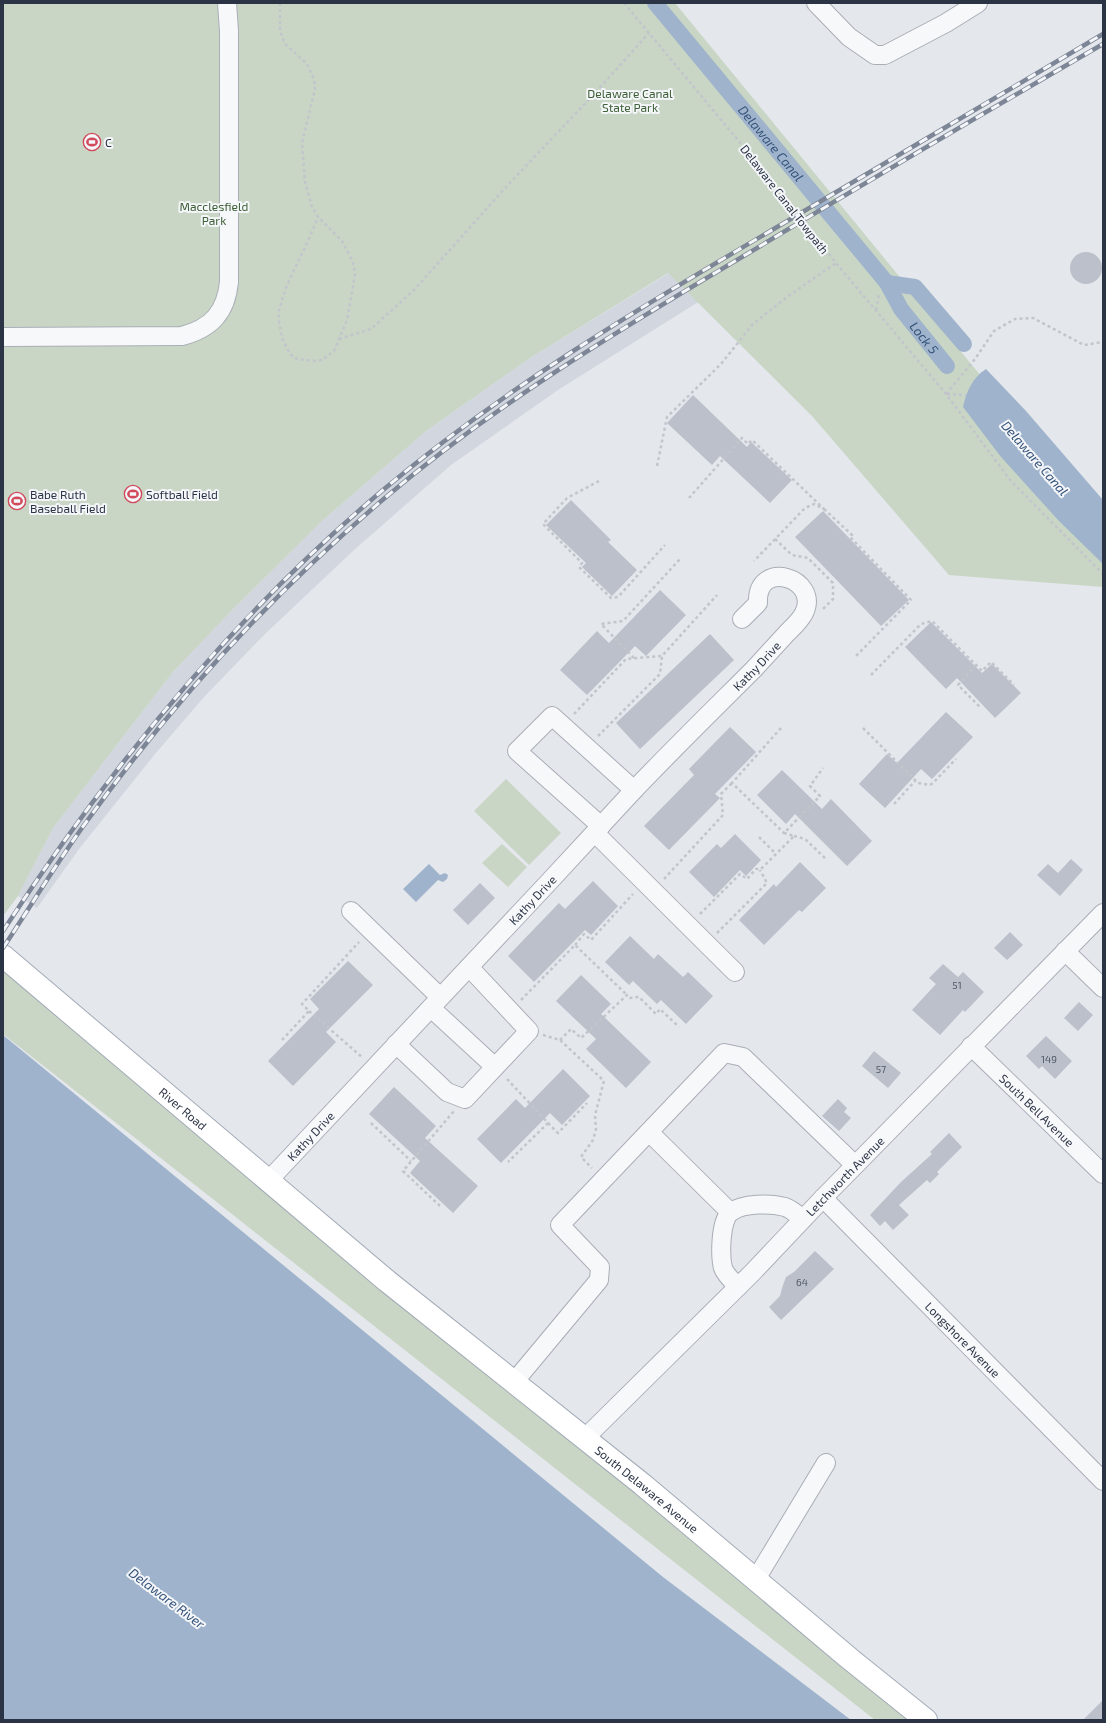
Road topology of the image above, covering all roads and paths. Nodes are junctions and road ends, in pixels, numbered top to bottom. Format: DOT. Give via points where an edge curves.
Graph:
graph roads {
  1 [pos="227,3"];
  2 [pos="280,3"];
  3 [pos="624,3"];
  4 [pos="816,3"];
  5 [pos="978,3"];
  6 [pos="649,33"];
  7 [pos="318,217"];
  8 [pos="836,263"];
  9 [pos="879,295"];
  10 [pos="876,311"];
  11 [pos="3,337"];
  12 [pos="339,340"];
  13 [pos="1103,342"];
  14 [pos="946,394"];
  15 [pos="966,395"];
  16 [pos="657,466"];
  17 [pos="599,481"];
  18 [pos="689,498"];
  19 [pos="824,509"];
  20 [pos="775,539"];
  21 [pos="665,545"];
  22 [pos="680,559"];
  23 [pos="754,561"];
  24 [pos="1103,574"];
  25 [pos="717,595"];
  26 [pos="833,597"];
  27 [pos="742,620"];
  28 [pos="662,656"];
  29 [pos="854,658"];
  30 [pos="634,659"];
  31 [pos="976,665"];
  32 [pos="871,675"];
  33 [pos="1014,685"];
  34 [pos="981,708"];
  35 [pos="563,726"];
  36 [pos="781,728"];
  37 [pos="863,728"];
  38 [pos="587,748"];
  39 [pos="956,759"];
  40 [pos="823,768"];
  41 [pos="915,781"];
  42 [pos="732,783"];
  43 [pos="634,790"];
  44 [pos="894,804"];
  45 [pos="598,830"];
  46 [pos="784,833"];
  47 [pos="794,836"];
  48 [pos="759,837"];
  49 [pos="776,854"];
  50 [pos="826,860"];
  51 [pos="760,869"];
  52 [pos="649,887"];
  53 [pos="707,907"];
  54 [pos="351,911"];
  55 [pos="1103,913"];
  56 [pos="725,925"];
  57 [pos="370,930"];
  58 [pos="575,944"];
  59 [pos="1065,952"];
  60 [pos="3,956"];
  61 [pos="469,967"];
  62 [pos="735,972"];
  63 [pos="1103,988"];
  64 [pos="627,995"];
  65 [pos="436,1002"];
  66 [pos="510,1010"];
  67 [pos="309,1011"];
  68 [pos="679,1028"];
  69 [pos="529,1031"];
  70 [pos="282,1040"];
  71 [pos="560,1040"];
  72 [pos="396,1044"];
  73 [pos="971,1046"];
  74 [pos="495,1067"];
  75 [pos="374,1068"];
  76 [pos="465,1099"];
  77 [pos="587,1103"];
  78 [pos="371,1123"];
  79 [pos="548,1123"];
  80 [pos="650,1132"];
  81 [pos="411,1161"];
  82 [pos="508,1162"];
  83 [pos="855,1165"];
  84 [pos="1103,1174"];
  85 [pos="604,1180"];
  86 [pos="268,1181"];
  87 [pos="823,1198"];
  88 [pos="440,1206"];
  89 [pos="730,1212"];
  90 [pos="803,1219"];
  91 [pos="364,1261"];
  92 [pos="738,1287"];
  93 [pos="514,1382"];
  94 [pos="585,1438"];
  95 [pos="826,1463"];
  96 [pos="1103,1481"];
  97 [pos="756,1579"];
  98 [pos="926,1720"];
  1 -- 11 [label="street" via="229,282 225,301 216,318 195,333 182,336"];
  2 -- 7 [label="path" via="280,31 285,44 307,64 314,79 314,95 302,143 305,182 312,207"];
  3 -- 6 [label="path, Delaware Canal Towpath"];
  4 -- 5 [label="street" via="849,37 875,55 885,55"];
  6 -- 8 [label="path, Delaware Canal Towpath"];
  6 -- 12 [label="path" via="414,290 371,329"];
  7 -- 12 [label="path" via="342,240 353,262 355,275 347,320"];
  7 -- 12 [label="path" via="281,300 280,330 290,354 297,359 322,360 334,351"];
  8 -- 10 [label="path, Delaware Canal Towpath"];
  8 -- 16 [label="path" via="753,324 721,364 668,417"];
  9 -- 10 [label="path"];
  10 -- 14 [label="path, Delaware Canal Towpath"];
  13 -- 14 [label="path" via="1084,345 1033,318 1015,319 994,331"];
  14 -- 15 [label="path"];
  14 -- 24 [label="path, Delaware Canal Towpath" via="1011,481"];
  17 -- 21 [label="path" via="567,498 543,524 582,563 579,567 611,598 618,597"];
  18 -- 19 [label="path" via="742,438 748,444 752,440"];
  19 -- 20 [label="path" via="814,504 805,508"];
  19 -- 29 [label="path" via="852,535 850,537 910,600"];
  20 -- 23 [label="path"];
  20 -- 26 [label="path" via="792,555 808,558 833,583"];
  22 -- 30 [label="path" via="623,621 601,624"];
  25 -- 28 [label="path"];
  27 -- 43 [label="street, Kathy Drive" via="758,603 761,586 767,580 785,577 793,580 804,591 806,607 798,621 763,660"];
  28 -- 30 [label="path"];
  28 -- 38 [label="path" via="660,674"];
  30 -- 35 [label="path" via="626,660"];
  31 -- 32 [label="path" via="932,621 921,624"];
  31 -- 33 [label="path" via="982,670 991,662"];
  31 -- 34 [label="path" via="958,685"];
  35 -- 38 [label="street"];
  35 -- 45 [label="street" via="552,716 518,751"];
  36 -- 42 [label="path"];
  37 -- 41 [label="path"];
  38 -- 43 [label="street"];
  39 -- 41 [label="path" via="930,785"];
  40 -- 46 [label="path" via="810,786 820,796"];
  41 -- 44 [label="path"];
  42 -- 46 [label="path"];
  42 -- 52 [label="path" via="721,794 723,816"];
  43 -- 45 [label="street, Kathy Drive"];
  45 -- 52 [label="street"];
  45 -- 61 [label="street, Kathy Drive"];
  46 -- 47 [label="path"];
  47 -- 49 [label="path"];
  47 -- 50 [label="path" via="805,839"];
  48 -- 49 [label="path"];
  49 -- 51 [label="path"];
  51 -- 53 [label="path" via="747,879 740,874"];
  51 -- 56 [label="path" via="767,883"];
  52 -- 58 [label="path" via="591,940 584,934"];
  52 -- 62 [label="street"];
  54 -- 57 [label="street"];
  55 -- 59 [label="street, Letchworth Avenue"];
  57 -- 65 [label="street"];
  57 -- 67 [label="path" via="302,1004"];
  58 -- 64 [label="path"];
  58 -- 66 [label="path"];
  59 -- 63 [label="street"];
  59 -- 73 [label="street, Letchworth Avenue"];
  60 -- 86 [label="main road, River Road"];
  61 -- 65 [label="street, Kathy Drive"];
  61 -- 66 [label="street"];
  64 -- 68 [label="path" via="629,998 639,997 656,1014 660,1009"];
  64 -- 71 [label="path" via="580,1038 570,1029"];
  65 -- 72 [label="street, Kathy Drive"];
  65 -- 74 [label="street"];
  66 -- 69 [label="street"];
  67 -- 70 [label="path"];
  67 -- 75 [label="path"];
  69 -- 71 [label="path"];
  69 -- 74 [label="street"];
  71 -- 85 [label="path" via="604,1081 595,1115 596,1129 593,1140 580,1157"];
  72 -- 75 [label="street, Kathy Drive"];
  72 -- 76 [label="street" via="448,1092"];
  73 -- 83 [label="street, Letchworth Avenue"];
  73 -- 84 [label="street, South Bell Avenue"];
  74 -- 76 [label="street"];
  74 -- 79 [label="path"];
  75 -- 86 [label="street, Kathy Drive"];
  76 -- 81 [label="path"];
  77 -- 79 [label="path" via="558,1133"];
  78 -- 81 [label="path"];
  79 -- 82 [label="path"];
  80 -- 83 [label="street" via="724,1053 743,1057"];
  80 -- 85 [label="street"];
  80 -- 89 [label="street"];
  81 -- 88 [label="path" via="403,1171"];
  83 -- 87 [label="street, Letchworth Avenue"];
  85 -- 93 [label="street" via="560,1225 600,1267 599,1280"];
  86 -- 91 [label="main road, River Road"];
  87 -- 90 [label="street, Letchworth Avenue"];
  87 -- 96 [label="street, Longshore Avenue"];
  89 -- 90 [label="street" via="763,1204 786,1208"];
  89 -- 92 [label="street" via="725,1219 721,1246 722,1262 723,1269"];
  90 -- 92 [label="street, Letchworth Avenue"];
  91 -- 93 [label="main road, South Delaware Avenue"];
  92 -- 94 [label="street, Letchworth Avenue"];
  93 -- 94 [label="main road, South Delaware Avenue"];
  94 -- 97 [label="main road, South Delaware Avenue"];
  95 -- 97 [label="street"];
  97 -- 98 [label="main road, South Delaware Avenue"];
}
